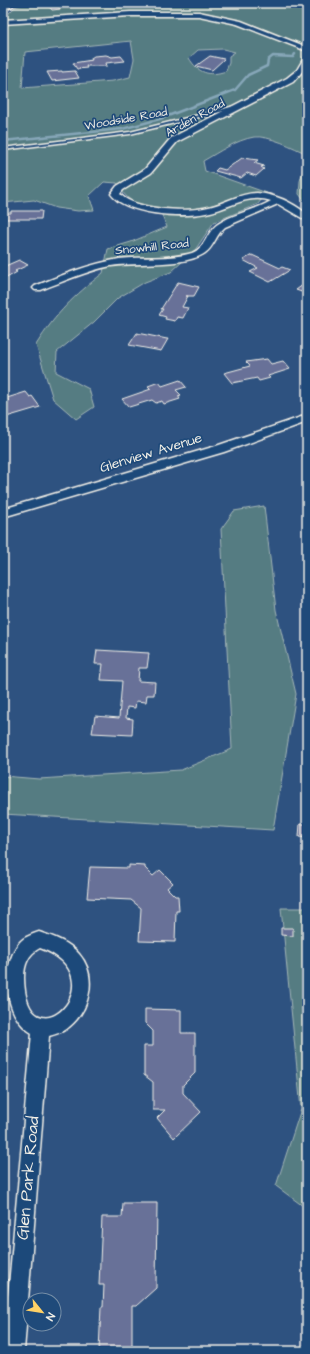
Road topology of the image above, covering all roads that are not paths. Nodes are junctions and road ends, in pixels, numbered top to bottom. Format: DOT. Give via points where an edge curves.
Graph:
graph roads {
  1 [pos="15,3"];
  2 [pos="3,11"];
  3 [pos="3,22"];
  4 [pos="307,49"];
  5 [pos="307,60"];
  6 [pos="245,104"];
  7 [pos="3,149"];
  8 [pos="277,201"];
  9 [pos="307,218"];
  10 [pos="38,288"];
  11 [pos="307,418"];
  12 [pos="3,513"];
  13 [pos="41,1029"];
  14 [pos="13,1351"];
  1 -- 2 [label="lane"];
  3 -- 4 [label="street" via="146,13 199,14 239,22"];
  5 -- 6 [label="street, Woodside Road" via="294,78"];
  6 -- 7 [label="lane, Woodside Road" via="130,133"];
  6 -- 8 [label="street, Arden Road" via="174,140 148,171 120,188 115,194 119,200 134,206 187,213 211,209 244,197 265,196"];
  8 -- 9 [label="street, Arden Road" via="298,210"];
  8 -- 10 [label="street, Snowhill Road" via="267,208 223,224 215,230 207,248 198,254 101,265"];
  11 -- 12 [label="street, Glenview Avenue" via="220,449"];
  13 -- 13 [label="street" via="60,1024 75,1008 82,991 82,973 72,957 54,944 39,940 23,945 10,955 3,974 7,992 20,1014 31,1025"];
  13 -- 14 [label="street, Glen Park Road"];
}
